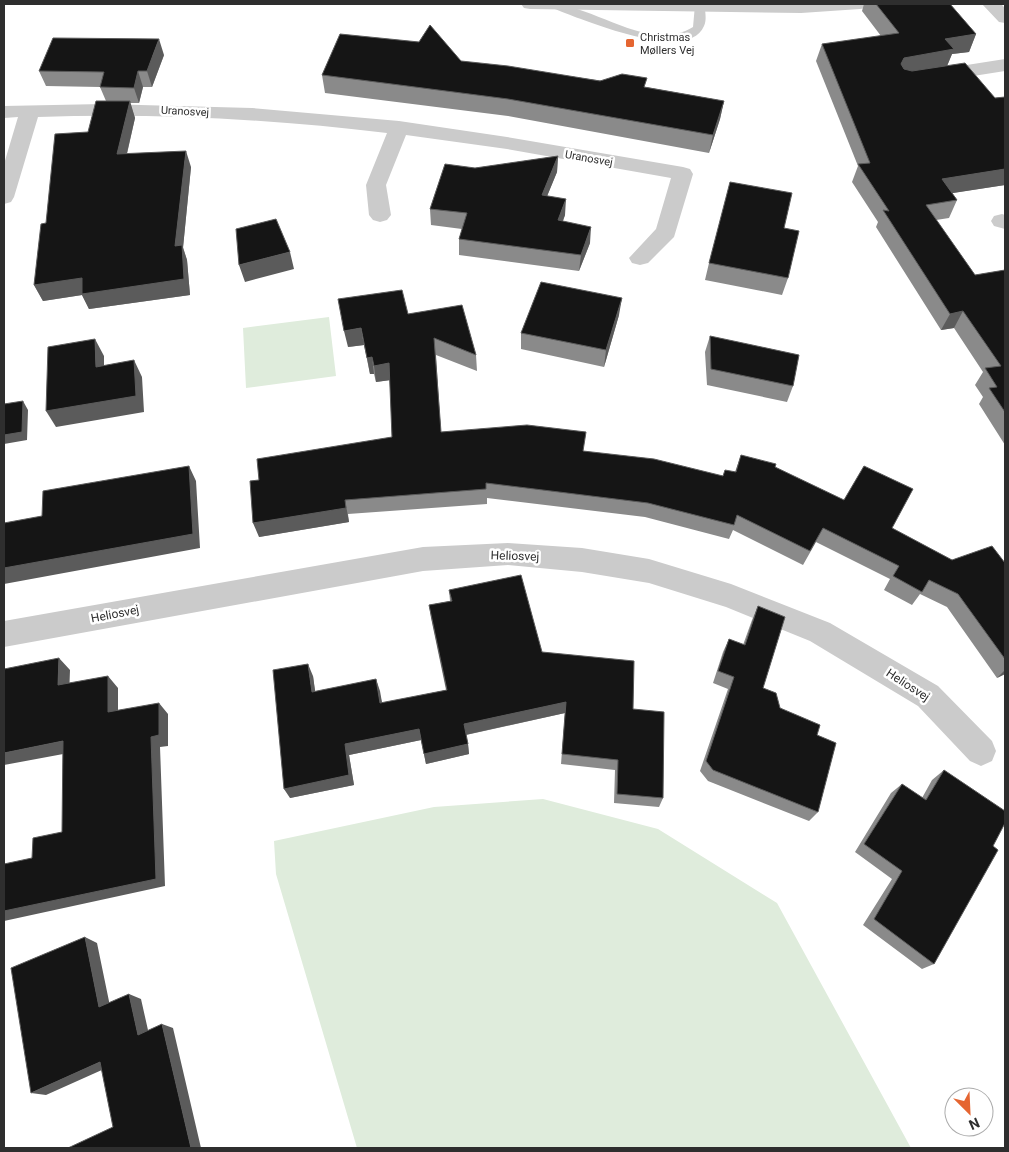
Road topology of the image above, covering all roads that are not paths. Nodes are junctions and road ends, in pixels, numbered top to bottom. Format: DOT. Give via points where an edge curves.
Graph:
graph roads {
  1 [pos="530,4"];
  2 [pos="552,4"];
  3 [pos="860,4"];
  4 [pos="992,4"];
  5 [pos="699,7"];
  6 [pos="1005,18"];
  7 [pos="1005,65"];
  8 [pos="914,79"];
  9 [pos="30,111"];
  10 [pos="4,112"];
  11 [pos="399,127"];
  12 [pos="4,197"];
  13 [pos="380,215"];
  14 [pos="640,258"];
  15 [pos="4,634"];
  16 [pos="981,751"];
  1 -- 2 [label="street"];
  2 -- 5 [label="street"];
  2 -- 5 [label="lane" via="646,37 666,40 692,34 698,29"];
  3 -- 5 [label="street" via="801,8"];
  4 -- 6 [label="street"];
  7 -- 8 [label="street"];
  9 -- 10 [label="street, Uranosvej"];
  9 -- 11 [label="street, Uranosvej" via="157,110"];
  9 -- 12 [label="street"];
  11 -- 13 [label="street" via="376,185"];
  11 -- 14 [label="street, Uranosvej" via="683,174 666,232"];
  15 -- 16 [label="street, Heliosvej" via="423,558 508,554 582,560 649,571 731,596 820,632 928,696"];
}
